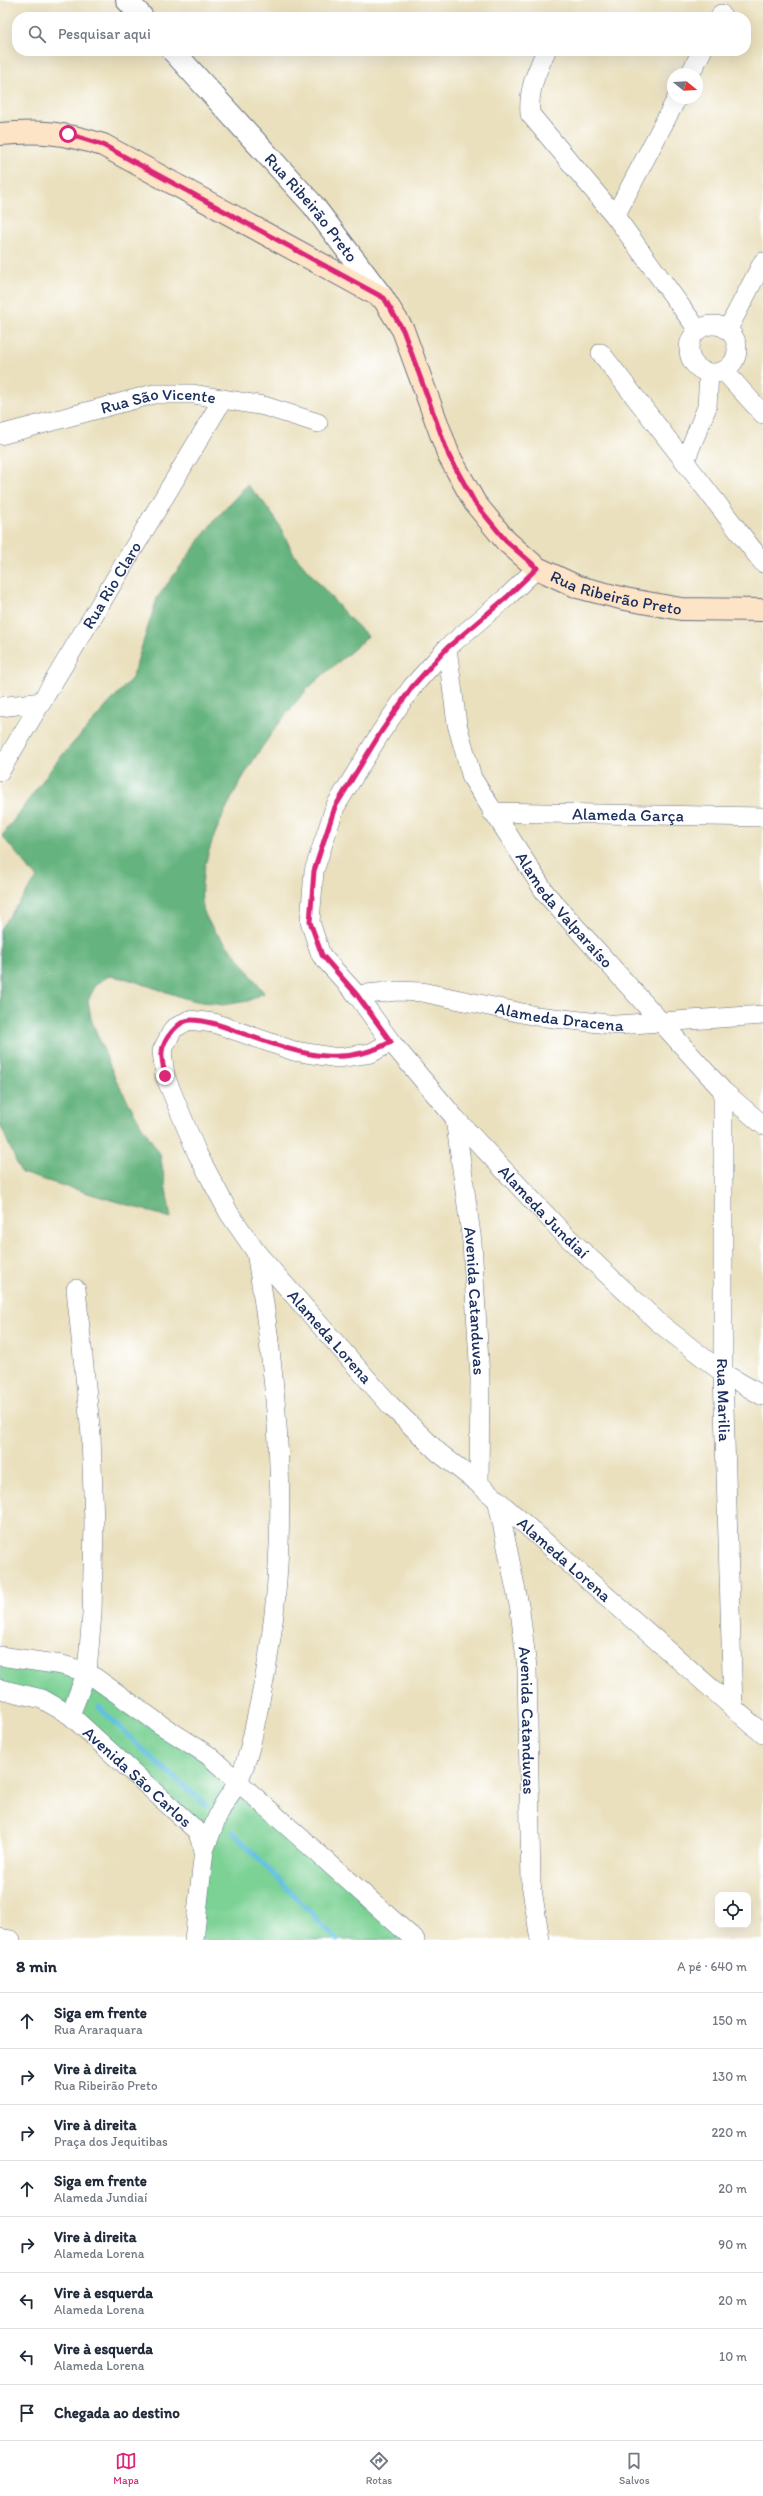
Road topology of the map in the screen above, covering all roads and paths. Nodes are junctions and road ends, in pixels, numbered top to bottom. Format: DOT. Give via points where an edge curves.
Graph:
graph roads {
  1 [pos="127,0"];
  2 [pos="138,12"];
  3 [pos="178,56"];
  4 [pos="544,56"];
  5 [pos="699,56"];
  6 [pos="693,68"];
  7 [pos="674,104"];
  8 [pos="0,134"];
  9 [pos="615,216"];
  10 [pos="763,262"];
  11 [pos="384,298"];
  12 [pos="728,329"];
  13 [pos="698,330"];
  14 [pos="601,353"];
  15 [pos="717,372"];
  16 [pos="224,399"];
  17 [pos="763,414"];
  18 [pos="318,423"];
  19 [pos="0,435"];
  20 [pos="686,461"];
  21 [pos="763,563"];
  22 [pos="537,568"];
  23 [pos="763,610"];
  24 [pos="447,648"];
  25 [pos="42,702"];
  26 [pos="0,707"];
  27 [pos="0,771"];
  28 [pos="492,812"];
  29 [pos="763,817"];
  30 [pos="357,995"];
  31 [pos="763,1015"];
  32 [pos="660,1023"];
  33 [pos="391,1042"];
  34 [pos="723,1091"];
  35 [pos="455,1118"];
  36 [pos="763,1125"];
  37 [pos="256,1252"];
  38 [pos="76,1288"];
  39 [pos="723,1373"];
  40 [pos="763,1396"];
  41 [pos="478,1484"];
  42 [pos="498,1503"];
  43 [pos="0,1656"];
  44 [pos="87,1672"];
  45 [pos="0,1689"];
  46 [pos="733,1708"];
  47 [pos="70,1715"];
  48 [pos="763,1734"];
  49 [pos="239,1781"];
  50 [pos="204,1850"];
  51 [pos="0,1938"];
  52 [pos="12,1940"];
  53 [pos="194,1940"];
  54 [pos="415,1940"];
  55 [pos="540,1940"];
  1 -- 2 [label="street"];
  3 -- 11 [label="street, Rua Ribeirão Preto" via="313,205"];
  4 -- 9 [label="street" via="533,81 529,98 530,114"];
  5 -- 6 [label="street"];
  7 -- 9 [label="street"];
  8 -- 11 [label="main road" via="34,131 68,134 103,145"];
  9 -- 13 [label="street"];
  10 -- 12 [label="street"];
  11 -- 22 [label="main road, Rua Ribeirão Preto" via="403,330 449,456 475,503 506,541"];
  12 -- 13 [label="street" via="712,325"];
  12 -- 15 [label="street" via="734,335 738,352 735,360"];
  13 -- 15 [label="street" via="690,344 691,359 702,370"];
  14 -- 20 [label="street"];
  15 -- 17 [label="street"];
  15 -- 20 [label="street" via="707,407"];
  16 -- 18 [label="street, Rua São Vicente" via="264,406"];
  16 -- 19 [label="street, Rua São Vicente" via="193,394 154,394"];
  16 -- 25 [label="street, Rua Rio Claro"];
  20 -- 21 [label="street"];
  22 -- 23 [label="main road, Rua Ribeirão Preto" via="578,587 625,599 681,609"];
  22 -- 24 [label="street, Alameda Jundiaí"];
  24 -- 28 [label="street, Alameda Valparaíso" via="457,724 472,778"];
  24 -- 30 [label="street, Alameda Jundiaí" via="412,687 335,807 314,871 310,922 322,955"];
  25 -- 26 [label="street"];
  25 -- 27 [label="street, Rua Rio Claro"];
  28 -- 29 [label="street, Alameda Garça"];
  28 -- 32 [label="street, Alameda Valparaíso" via="546,894"];
  30 -- 32 [label="street, Alameda Dracena" via="397,991 422,992 536,1016 616,1025"];
  30 -- 33 [label="street, Alameda Jundiaí"];
  31 -- 32 [label="street, Alameda Dracena"];
  32 -- 34 [label="street, Alameda Valparaíso"];
  33 -- 35 [label="street, Alameda Jundiaí"];
  33 -- 37 [label="street, Alameda Lorena" via="370,1053 338,1058 294,1051 214,1023 189,1020 173,1029 162,1052 165,1076 197,1153 229,1213"];
  34 -- 36 [label="street, Alameda Valparaíso"];
  34 -- 39 [label="street, Rua Marilia"];
  35 -- 39 [label="street, Alameda Jundiaí" via="563,1233 658,1322"];
  35 -- 41 [label="street, Avenida Catanduvas" via="472,1242 480,1378"];
  37 -- 41 [label="street, Alameda Lorena" via="390,1405 438,1452"];
  37 -- 49 [label="street" via="270,1336 281,1484 278,1562 269,1658"];
  38 -- 44 [label="street" via="91,1435 94,1524 92,1614"];
  39 -- 40 [label="street, Alameda Jundiaí"];
  39 -- 46 [label="street, Rua Marilia"];
  41 -- 42 [label="street, Alameda Lorena"];
  42 -- 46 [label="street, Alameda Lorena"];
  42 -- 55 [label="street, Avenida Catanduvas" via="520,1610 527,1668 531,1883"];
  43 -- 44 [label="street" via="62,1665"];
  44 -- 47 [label="street"];
  44 -- 49 [label="street" via="208,1755"];
  45 -- 47 [label="street, Avenida São Carlos" via="42,1699"];
  46 -- 48 [label="street, Alameda Lorena"];
  47 -- 50 [label="street, Avenida São Carlos" via="197,1831"];
  49 -- 50 [label="street" via="222,1808"];
  49 -- 54 [label="street"];
  50 -- 53 [label="street, Avenida São Carlos"];
  51 -- 52 [label="street"];
}
